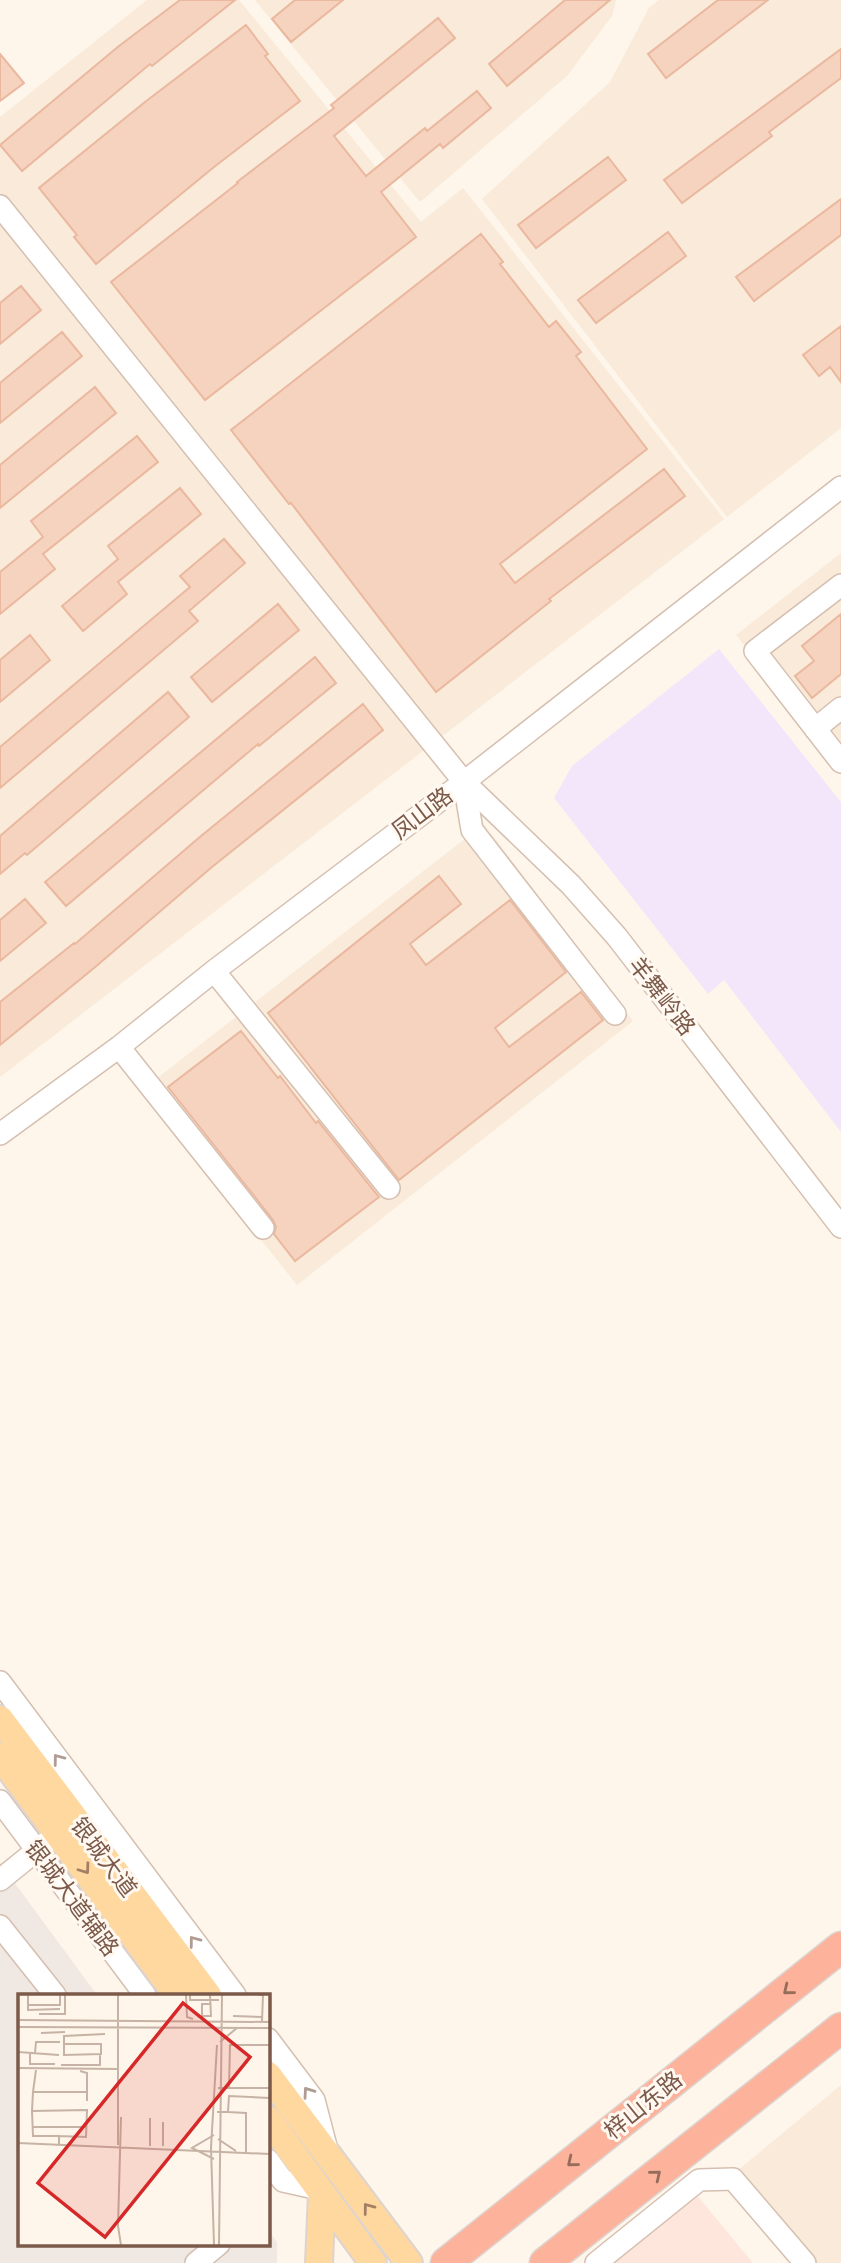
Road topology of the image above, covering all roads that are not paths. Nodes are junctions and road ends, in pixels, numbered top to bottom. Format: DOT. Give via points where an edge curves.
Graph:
graph roads {
  1 [pos="0,205"];
  2 [pos="841,487"];
  3 [pos="841,585"];
  4 [pos="841,708"];
  5 [pos="815,729"];
  6 [pos="841,762"];
  7 [pos="464,782"];
  8 [pos="214,971"];
  9 [pos="615,1014"];
  10 [pos="119,1048"];
  11 [pos="0,1134"];
  12 [pos="388,1188"];
  13 [pos="841,1227"];
  14 [pos="263,1228"];
  15 [pos="0,1682"];
  16 [pos="0,1719"];
  17 [pos="0,1756"];
  18 [pos="0,1801"];
  19 [pos="59,1833"];
  20 [pos="0,1880"];
  21 [pos="0,1926"];
  22 [pos="841,1947"];
  23 [pos="54,1994"];
  24 [pos="144,1994"];
  25 [pos="176,1994"];
  26 [pos="207,1994"];
  27 [pos="234,1994"];
  28 [pos="841,2028"];
  29 [pos="270,2042"];
  30 [pos="270,2078"];
  31 [pos="270,2122"];
  32 [pos="328,2155"];
  33 [pos="270,2163"];
  34 [pos="320,2191"];
  35 [pos="216,2246"];
  36 [pos="195,2263"];
  37 [pos="319,2263"];
  38 [pos="373,2263"];
  39 [pos="409,2263"];
  40 [pos="446,2263"];
  41 [pos="545,2263"];
  42 [pos="596,2263"];
  43 [pos="805,2263"];
  1 -- 7 [label="street, 羊舞岭路"];
  2 -- 7 [label="street, 凤山路"];
  3 -- 5 [label="street" via="755,651"];
  4 -- 5 [label="street"];
  5 -- 6 [label="street"];
  7 -- 8 [label="street, 凤山路"];
  7 -- 9 [label="street" via="472,830"];
  7 -- 13 [label="street, 羊舞岭路" via="571,885 617,937"];
  8 -- 10 [label="street, 凤山路"];
  8 -- 12 [label="street"];
  10 -- 11 [label="street, 凤山路"];
  10 -- 14 [label="street"];
  27 -- 15 [label="street, one-way"];
  16 -- 26 [label="main road, 银城大道"];
  17 -- 19 [label="main road, 银城大道"];
  18 -- 24 [label="street, 银城大道辅路"];
  19 -- 20 [label="street"];
  19 -- 25 [label="main road, 银城大道, one-way"];
  21 -- 23 [label="street"];
  22 -- 40 [label="highway, 梓山东路, one-way"];
  41 -- 28 [label="highway, one-way"];
  32 -- 29 [label="street, one-way" via="314,2100"];
  30 -- 32 [label="main road"];
  31 -- 34 [label="main road"];
  39 -- 32 [label="main road, one-way"];
  33 -- 34 [label="street" via="284,2181"];
  34 -- 37 [label="main road"];
  34 -- 38 [label="main road"];
  35 -- 36 [label="street"];
  42 -- 43 [label="street" via="699,2180 733,2179"];
}
